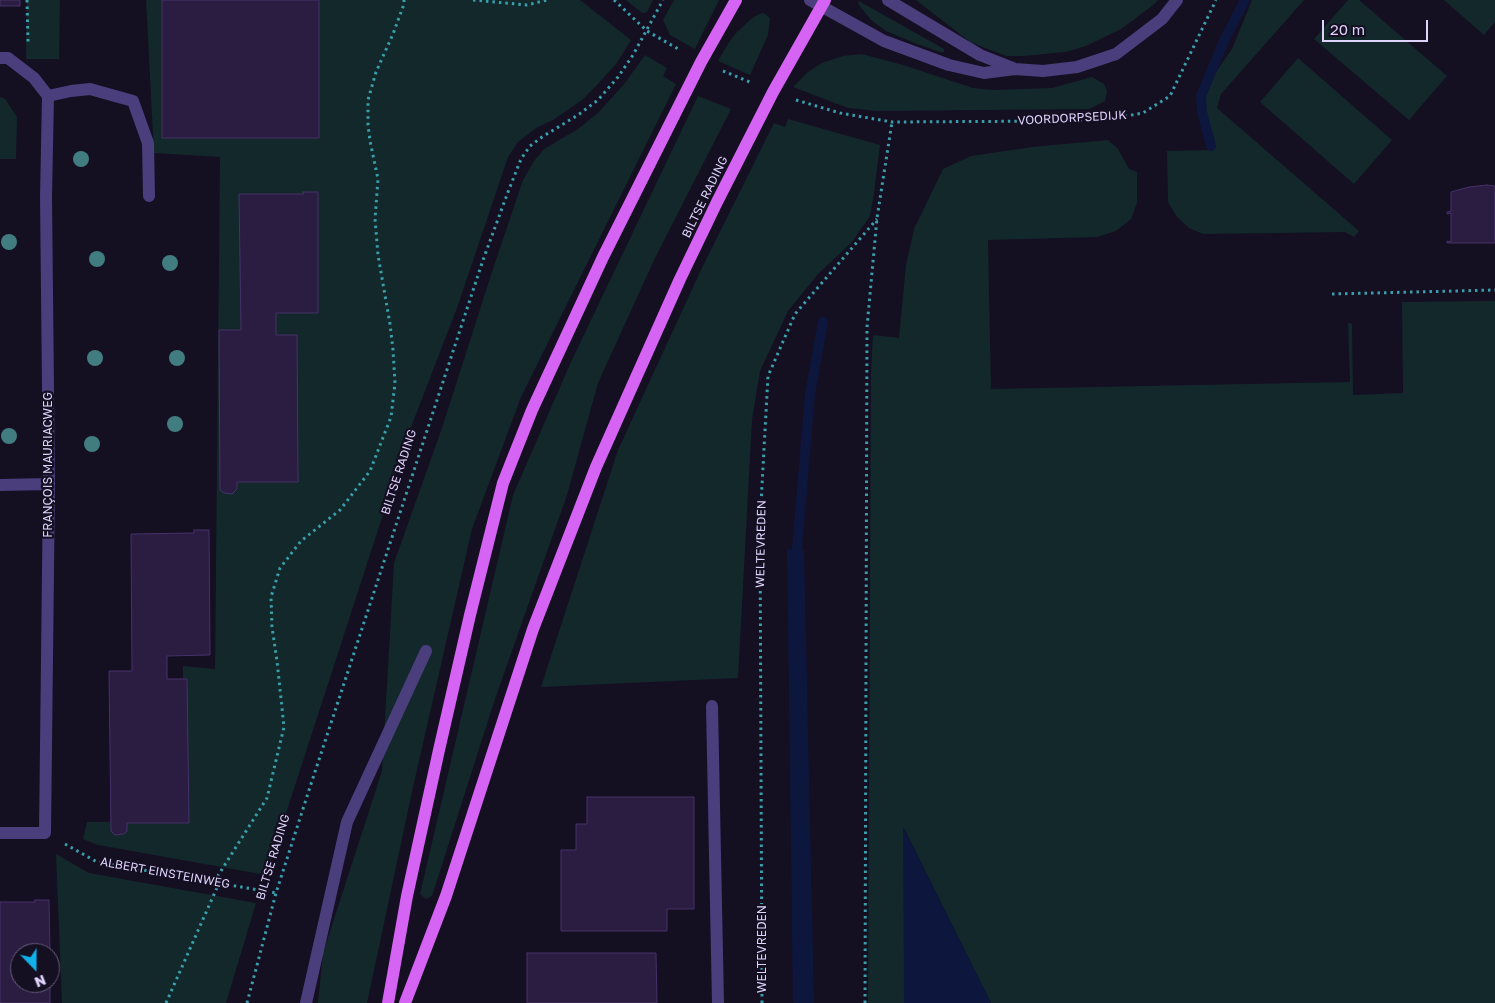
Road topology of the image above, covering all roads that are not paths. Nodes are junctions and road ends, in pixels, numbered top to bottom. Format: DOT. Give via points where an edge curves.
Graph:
graph roads {
  1 [pos="736,0"];
  2 [pos="810,0"];
  3 [pos="888,0"];
  4 [pos="1177,0"];
  5 [pos="823,4"];
  6 [pos="0,58"];
  7 [pos="1015,69"];
  8 [pos="48,96"];
  9 [pos="149,196"];
  10 [pos="49,484"];
  11 [pos="0,485"];
  12 [pos="426,651"];
  13 [pos="712,706"];
  14 [pos="0,833"];
  15 [pos="306,1003"];
  16 [pos="388,1003"];
  17 [pos="404,1003"];
  18 [pos="718,1003"];
  1 -- 16 [label="main road" via="701,62 603,258 532,410 502,483 439,750 407,896"];
  2 -- 5 [label="street"];
  3 -- 7 [label="street" via="980,56"];
  4 -- 7 [label="street" via="1162,19 1116,54 1077,67 1043,71"];
  5 -- 7 [label="street" via="884,41 949,65 984,73"];
  5 -- 17 [label="main road, BILTSE RADING" via="773,92 718,202 596,467 533,629 446,896"];
  6 -- 8 [label="street" via="8,58 29,74"];
  8 -- 9 [label="street" via="90,89 133,101 148,143"];
  8 -- 10 [label="street, FRANÇOIS MAURIACWEG"];
  10 -- 11 [label="street"];
  10 -- 14 [label="street, FRANÇOIS MAURIACWEG" via="45,833"];
  12 -- 15 [label="street" via="346,822"];
  13 -- 18 [label="street"];
}
